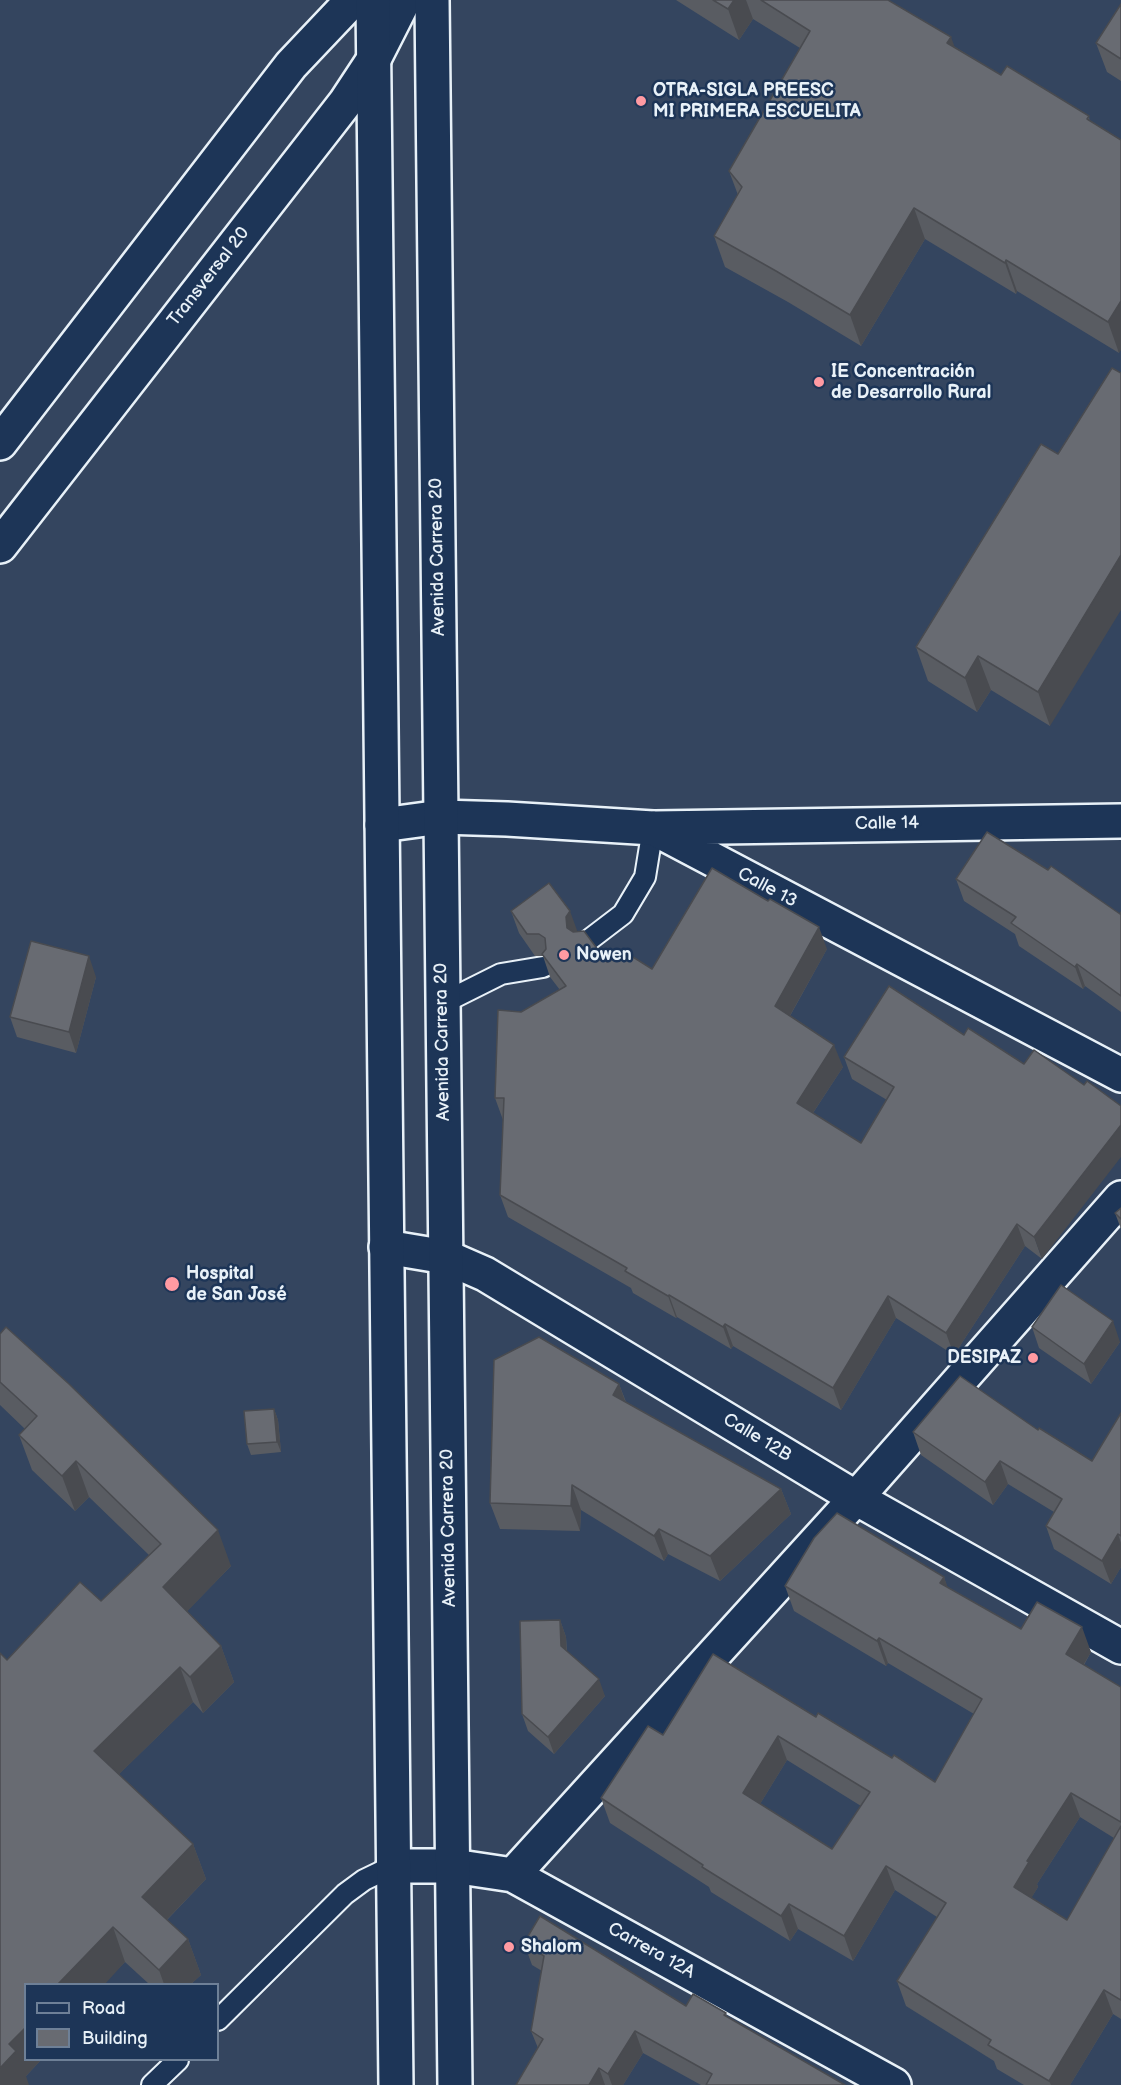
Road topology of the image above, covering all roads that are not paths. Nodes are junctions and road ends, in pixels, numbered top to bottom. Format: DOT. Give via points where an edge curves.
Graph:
graph roads {
  1 [pos="349,0"];
  2 [pos="373,0"];
  3 [pos="404,0"];
  4 [pos="432,0"];
  5 [pos="374,59"];
  6 [pos="0,443"];
  7 [pos="0,546"];
  8 [pos="441,817"];
  9 [pos="1121,821"];
  10 [pos="382,825"];
  11 [pos="653,828"];
  12 [pos="585,943"];
  13 [pos="543,967"];
  14 [pos="443,1003"];
  15 [pos="1121,1075"];
  16 [pos="1121,1198"];
  17 [pos="386,1247"];
  18 [pos="446,1257"];
  19 [pos="856,1498"];
  20 [pos="1121,1647"];
  21 [pos="393,1866"];
  22 [pos="453,1866"];
  23 [pos="513,1875"];
  24 [pos="219,2019"];
  25 [pos="177,2061"];
  26 [pos="152,2085"];
  27 [pos="396,2085"];
  28 [pos="455,2085"];
  29 [pos="894,2085"];
  1 -- 6 [label="street" via="291,65"];
  2 -- 5 [label="street"];
  3 -- 5 [label="street, Transversal 20"];
  4 -- 8 [label="street, Avenida Carrera 20"];
  5 -- 7 [label="street, Transversal 20" via="345,103"];
  5 -- 10 [label="street"];
  8 -- 10 [label="street, Calle 13"];
  8 -- 11 [label="street, Calle 13"];
  8 -- 14 [label="street, Avenida Carrera 20"];
  9 -- 11 [label="street, Calle 14"];
  10 -- 17 [label="street"];
  11 -- 12 [label="lane" via="645,877 623,914"];
  11 -- 15 [label="street, Calle 13"];
  13 -- 14 [label="lane" via="501,974"];
  14 -- 18 [label="street, Avenida Carrera 20"];
  16 -- 19 [label="street"];
  17 -- 18 [label="street, Calle 12B"];
  17 -- 21 [label="street"];
  18 -- 19 [label="street, Calle 12B" via="485,1274"];
  18 -- 22 [label="street, Avenida Carrera 20"];
  19 -- 20 [label="street, Calle 12B"];
  19 -- 23 [label="street"];
  21 -- 22 [label="street, Carrera 12A"];
  21 -- 24 [label="lane" via="345,1894"];
  21 -- 27 [label="street"];
  22 -- 23 [label="street, Carrera 12A"];
  22 -- 28 [label="street, Avenida Carrera 20"];
  23 -- 29 [label="street, Carrera 12A"];
  25 -- 26 [label="lane"];
}
